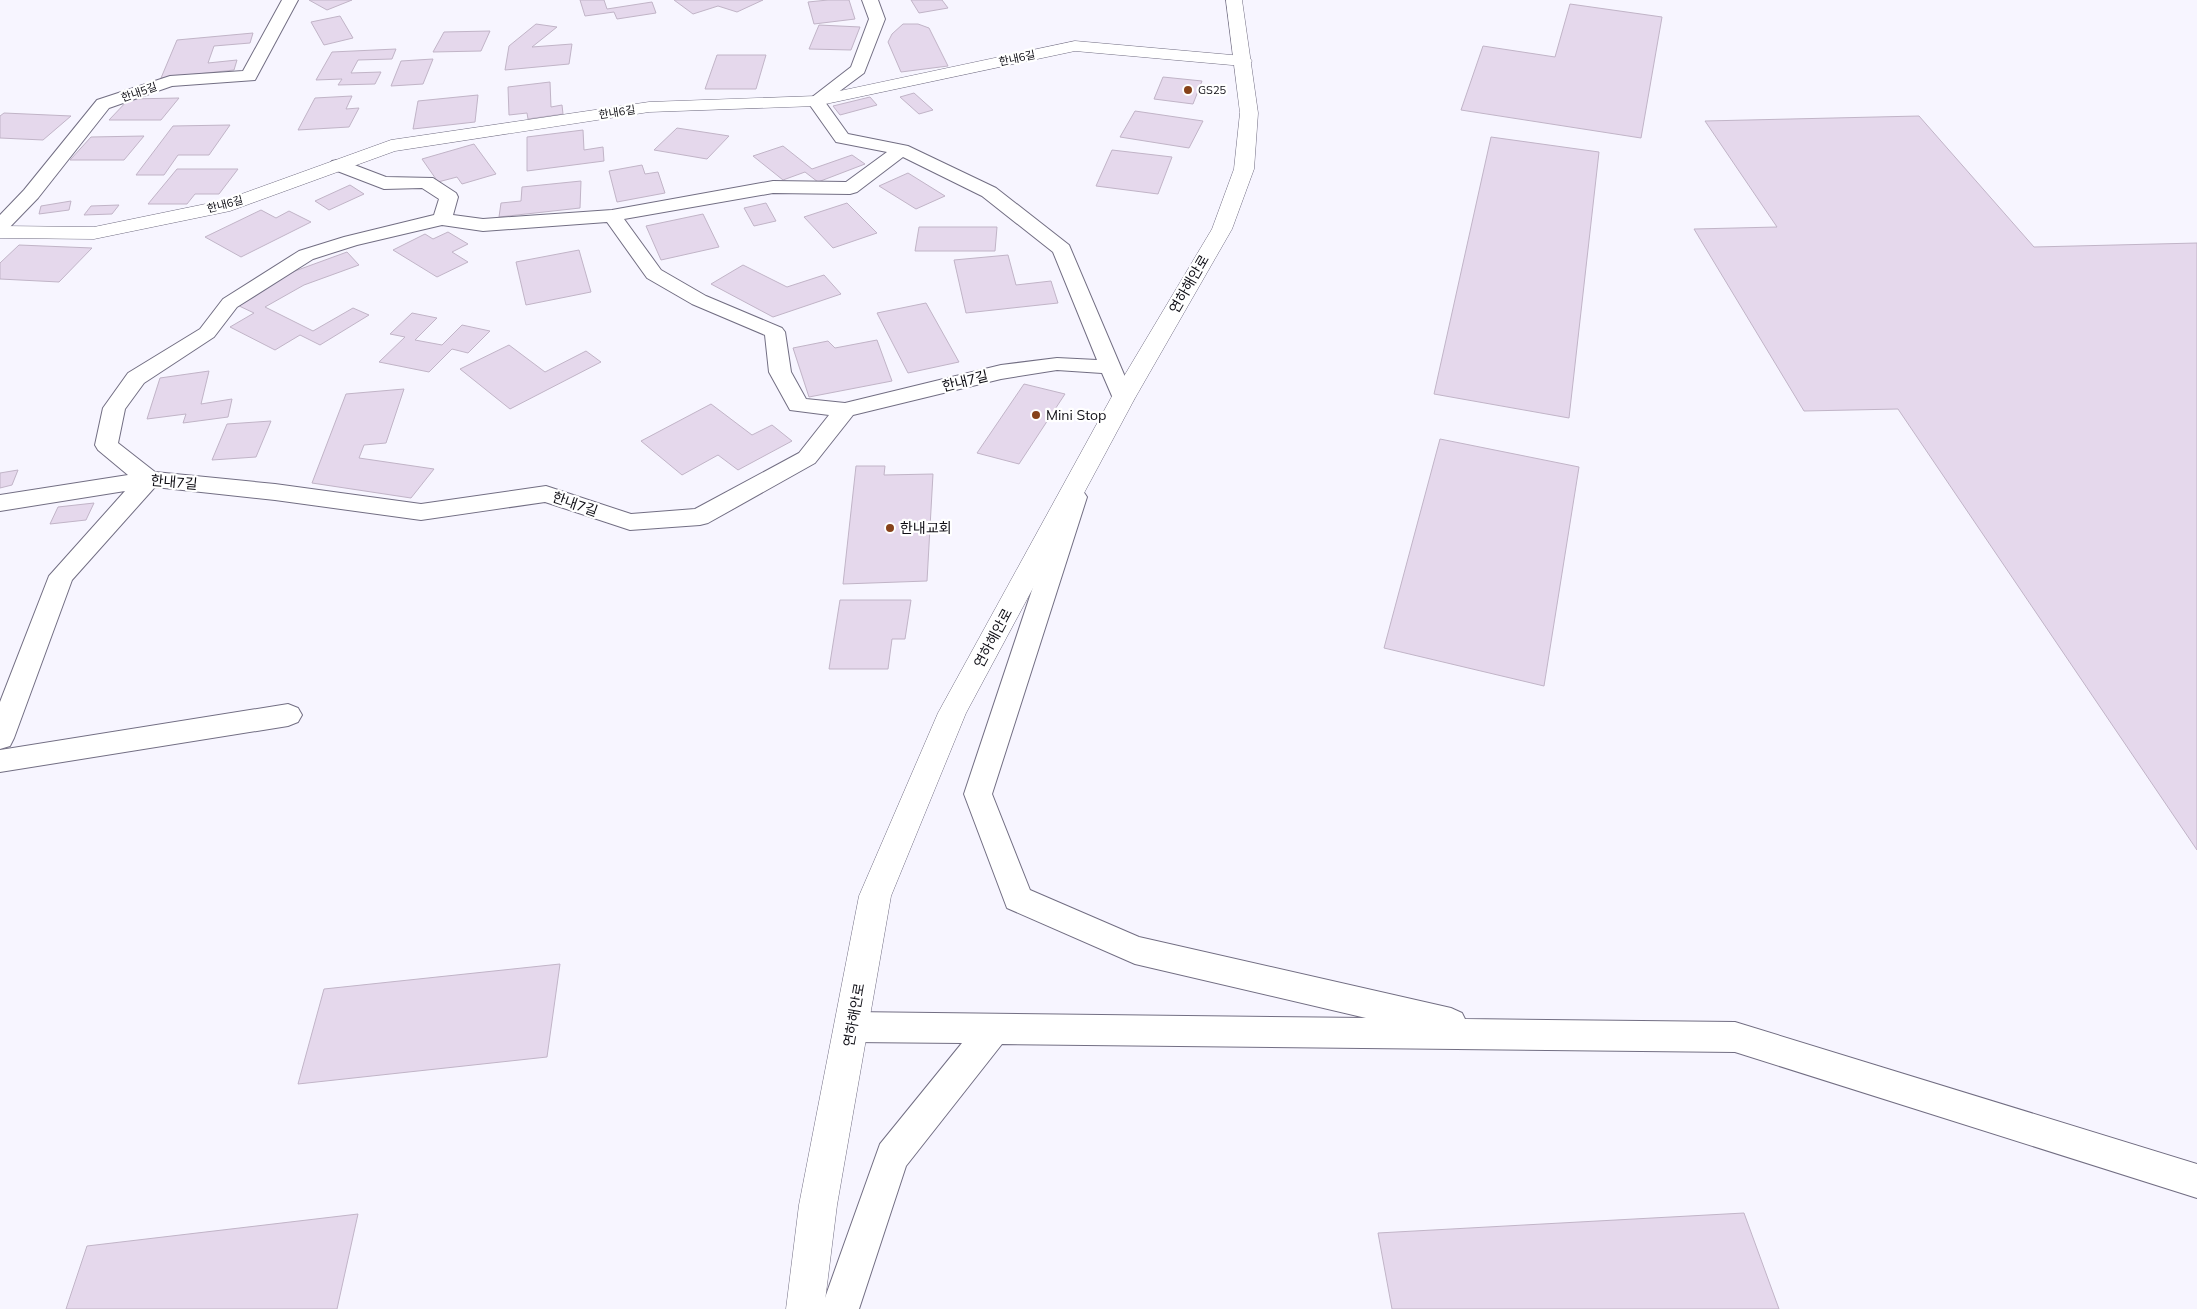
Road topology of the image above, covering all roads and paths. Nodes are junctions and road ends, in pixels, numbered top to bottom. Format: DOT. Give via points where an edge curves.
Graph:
graph roads {
  1 [pos="290,0"];
  2 [pos="870,0"];
  3 [pos="1234,0"];
  4 [pos="1243,61"];
  5 [pos="816,101"];
  6 [pos="902,150"];
  7 [pos="338,165"];
  8 [pos="612,216"];
  9 [pos="442,219"];
  10 [pos="0,226"];
  11 [pos="0,232"];
  12 [pos="1109,366"];
  13 [pos="1122,398"];
  14 [pos="845,410"];
  15 [pos="1083,471"];
  16 [pos="149,479"];
  17 [pos="0,503"];
  18 [pos="288,715"];
  19 [pos="0,738"];
  20 [pos="0,760"];
  21 [pos="852,1027"];
  22 [pos="994,1029"];
  23 [pos="1500,1034"];
  24 [pos="2197,1181"];
  25 [pos="805,1309"];
  26 [pos="840,1309"];
  1 -- 10 [label="lane, 한내5길" via="249,76 170,81 104,104 31,194"];
  2 -- 5 [label="lane" via="876,19 858,69"];
  3 -- 4 [label="street, 연하해안로"];
  4 -- 5 [label="street, 한내6길" via="1075,46"];
  4 -- 13 [label="street, 연하해안로" via="1249,113 1244,169 1222,229"];
  5 -- 6 [label="lane" via="842,138"];
  5 -- 7 [label="street, 한내6길" via="650,107 391,146"];
  6 -- 8 [label="lane" via="850,188 773,187"];
  6 -- 12 [label="lane" via="988,192 1062,249"];
  7 -- 9 [label="lane" via="384,183 426,182 449,197"];
  7 -- 11 [label="street, 한내6길" via="230,205 94,233"];
  8 -- 9 [label="lane" via="483,226"];
  8 -- 14 [label="lane" via="654,274 699,300 775,332 780,372 798,406"];
  9 -- 16 [label="lane" via="306,255 230,302 207,332 136,378 114,408 106,445"];
  12 -- 13 [label="lane"];
  12 -- 14 [label="lane, 한내7길" via="1057,364 1001,372"];
  13 -- 15 [label="street, 연하해안로"];
  14 -- 16 [label="lane, 한내7길" via="807,458 700,517 630,522 546,494 421,512"];
  15 -- 21 [label="street, 연하해안로" via="952,713 875,896"];
  15 -- 23 [label="lane" via="978,794 1018,899 1135,950"];
  16 -- 17 [label="lane, 한내7길"];
  16 -- 19 [label="lane" via="61,576"];
  18 -- 20 [label="lane"];
  21 -- 22 [label="lane"];
  21 -- 25 [label="street, 연하해안로" via="818,1205"];
  22 -- 23 [label="lane"];
  22 -- 26 [label="lane" via="892,1156"];
  23 -- 24 [label="lane" via="1735,1036"];
}
